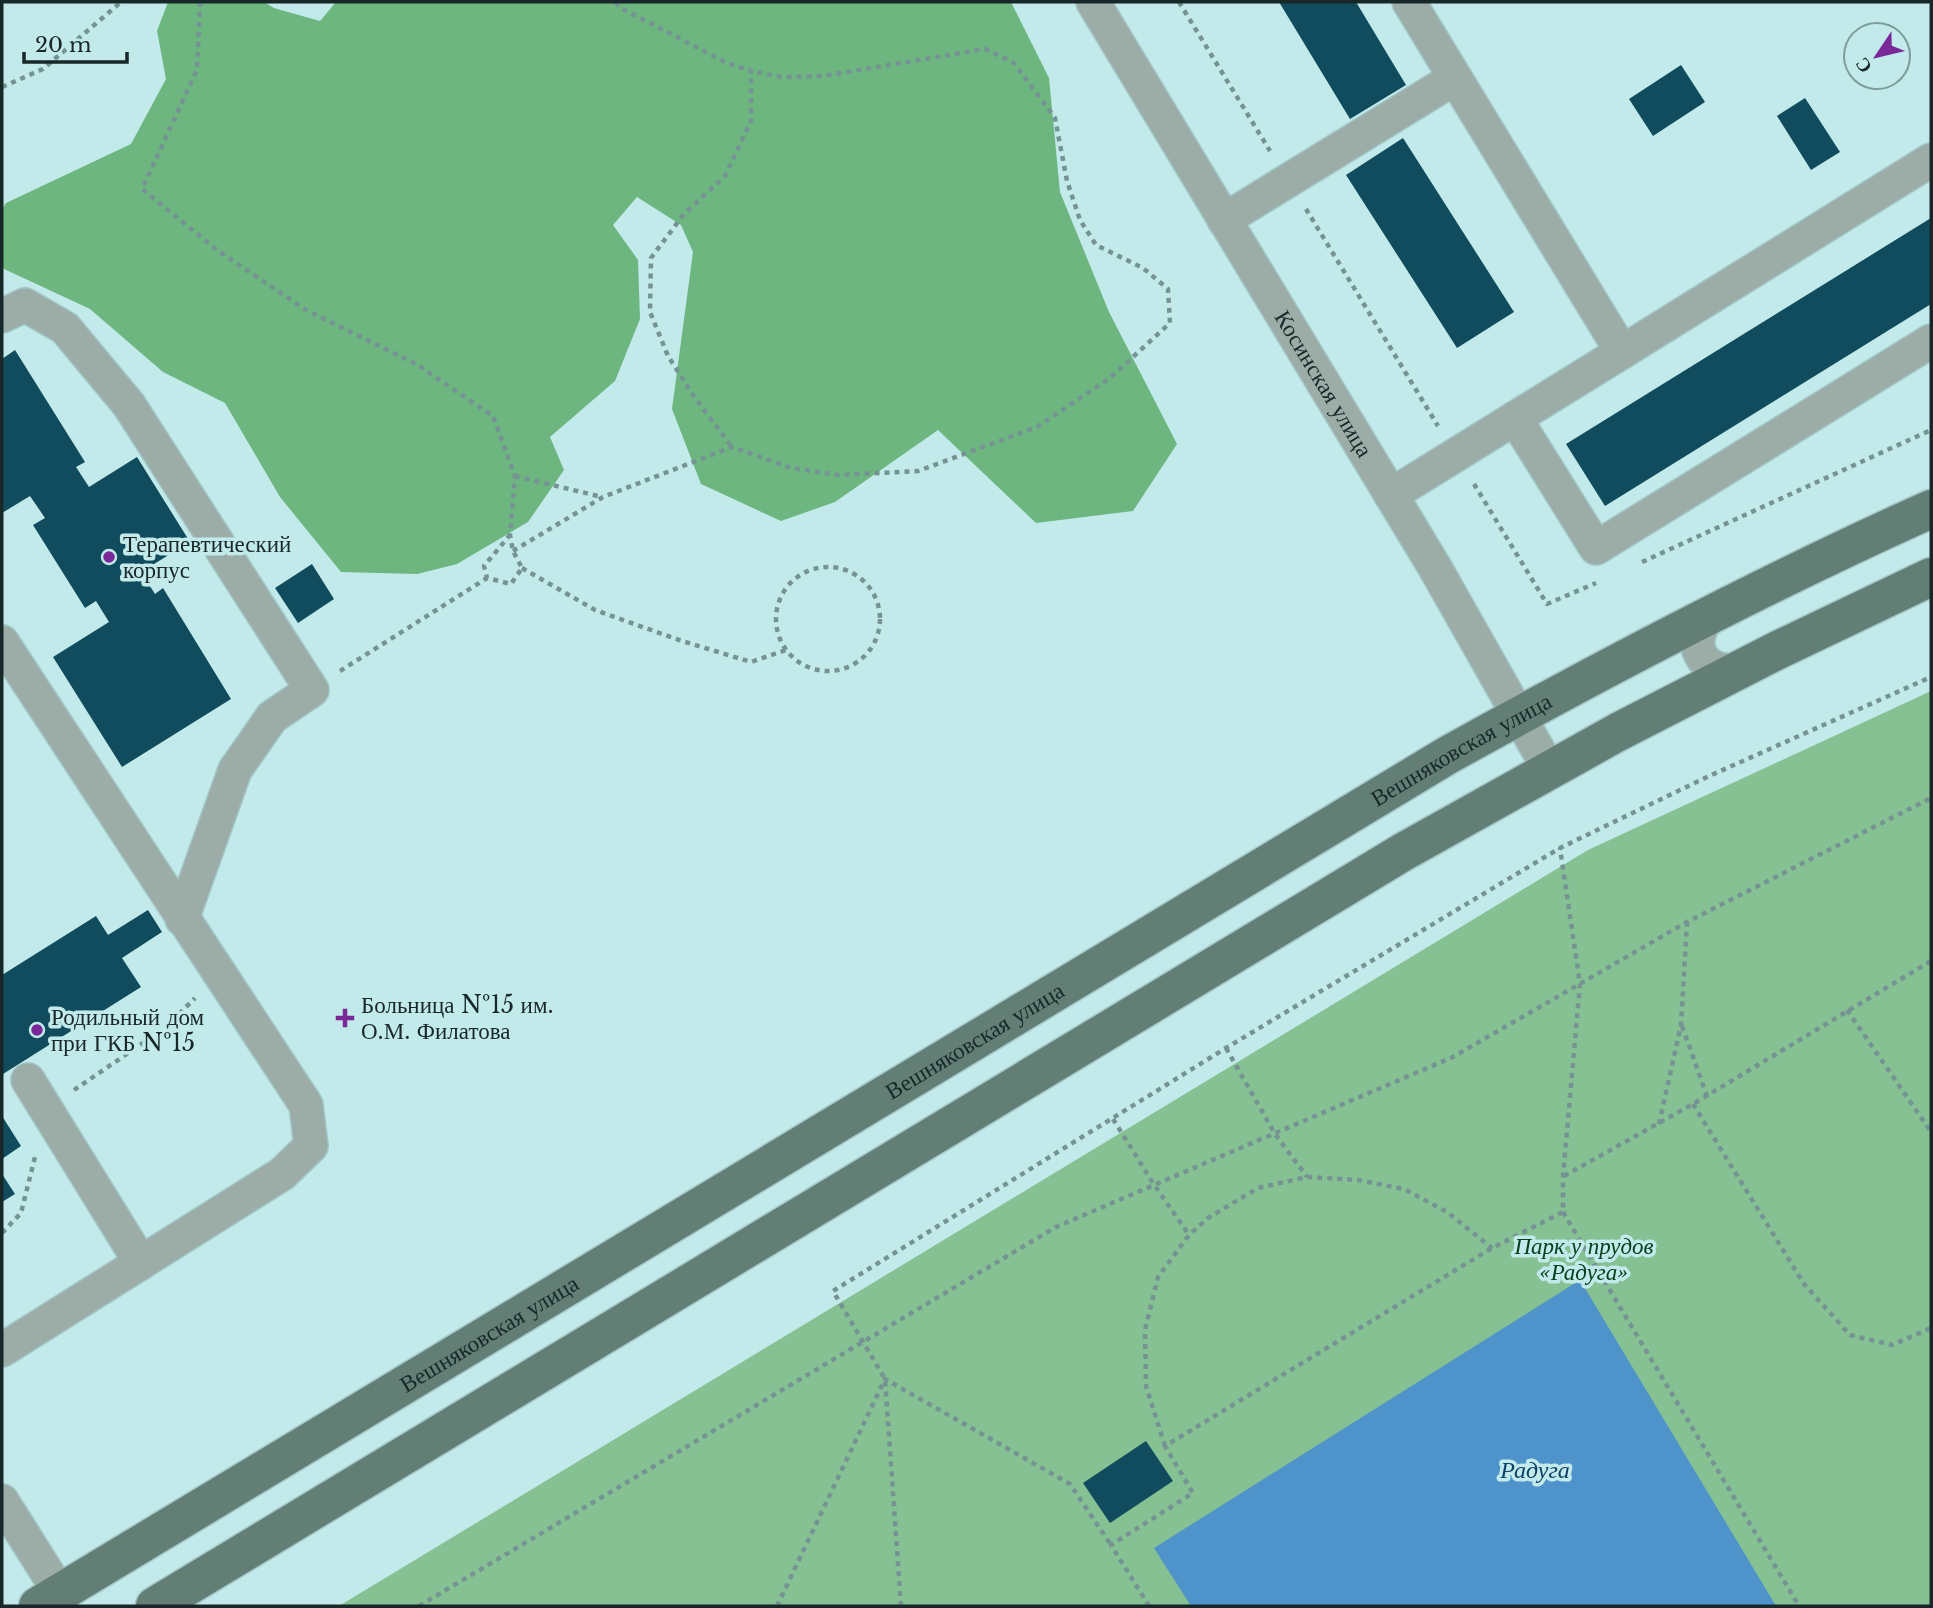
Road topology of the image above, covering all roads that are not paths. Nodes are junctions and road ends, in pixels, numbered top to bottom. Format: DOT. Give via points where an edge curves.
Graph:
graph roads {
  1 [pos="1093,2"];
  2 [pos="1409,2"];
  3 [pos="1455,78"];
  4 [pos="1931,160"];
  5 [pos="1224,220"];
  6 [pos="2,316"];
  7 [pos="1931,341"];
  8 [pos="1622,352"];
  9 [pos="1515,418"];
  10 [pos="1391,495"];
  11 [pos="1931,509"];
  12 [pos="1931,577"];
  13 [pos="1714,613"];
  14 [pos="2,642"];
  15 [pos="1742,668"];
  16 [pos="1519,715"];
  17 [pos="1549,769"];
  18 [pos="182,919"];
  19 [pos="28,1080"];
  20 [pos="141,1264"];
  21 [pos="2,1350"];
  22 [pos="2,1501"];
  23 [pos="49,1600"];
  24 [pos="155,1606"];
  1 -- 5 [label="street, Косинская улица"];
  2 -- 3 [label="street"];
  3 -- 5 [label="street"];
  3 -- 8 [label="street"];
  4 -- 8 [label="street"];
  5 -- 10 [label="street, Косинская улица"];
  6 -- 18 [label="street" via="25,305 65,327 129,405 312,690 272,717 235,770"];
  7 -- 9 [label="street" via="1596,548"];
  8 -- 9 [label="street"];
  9 -- 10 [label="street"];
  10 -- 16 [label="street, Косинская улица"];
  11 -- 13 [label="main road, Вешняковская улица"];
  12 -- 15 [label="main road"];
  13 -- 15 [label="street" via="1699,631 1700,655 1718,670"];
  13 -- 16 [label="main road, Вешняковская улица"];
  14 -- 18 [label="street"];
  15 -- 17 [label="main road"];
  16 -- 17 [label="street, Косинская улица"];
  16 -- 23 [label="main road, Вешняковская улица" via="1372,799"];
  17 -- 24 [label="main road" via="1403,852"];
  18 -- 20 [label="street" via="306,1105 311,1146 282,1174"];
  19 -- 20 [label="street"];
  20 -- 21 [label="street"];
  22 -- 23 [label="street"];
}
